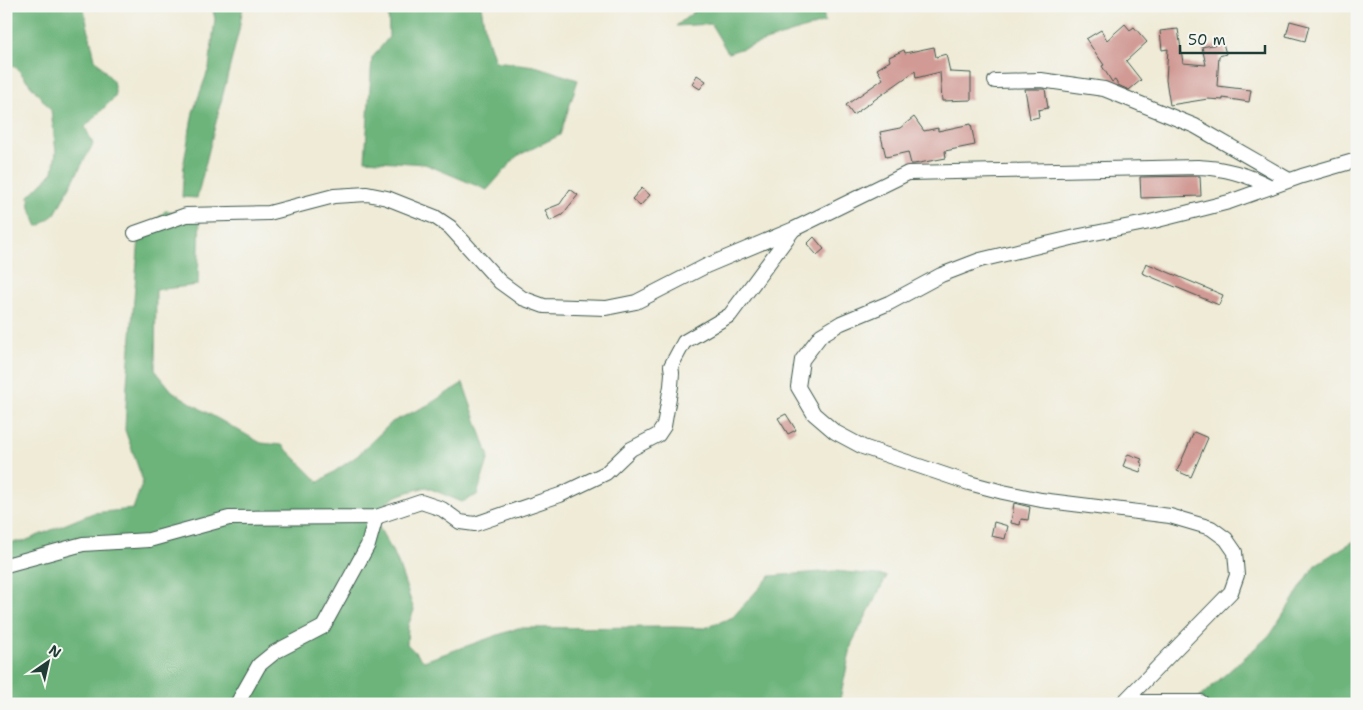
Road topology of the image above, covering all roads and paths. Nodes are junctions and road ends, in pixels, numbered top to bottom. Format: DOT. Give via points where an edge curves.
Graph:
graph roads {
  1 [pos="995,81"];
  2 [pos="1357,160"];
  3 [pos="1289,180"];
  4 [pos="1271,187"];
  5 [pos="794,229"];
  6 [pos="135,233"];
  7 [pos="376,517"];
  8 [pos="6,565"];
  9 [pos="1201,702"];
  10 [pos="1123,703"];
  11 [pos="237,704"];
  1 -- 3 [label="street" via="1041,80 1104,89 1195,126"];
  2 -- 3 [label="street"];
  3 -- 4 [label="street"];
  4 -- 5 [label="street" via="1236,171 1198,167 908,173"];
  4 -- 10 [label="street" via="1220,204 980,260 841,323 821,335 802,360 798,387 814,414 835,432 863,447 1003,492 1041,500 1170,516 1210,528 1226,539 1235,552 1237,575 1231,592"];
  5 -- 6 [label="street" via="706,266 636,302 606,308 544,306 522,298 500,282 450,227 435,217 388,198 367,194 334,196 269,214 186,215"];
  5 -- 7 [label="street" via="730,314 684,342 671,366 664,426 658,434 631,448 606,473 560,496 475,524 460,522 421,502"];
  7 -- 8 [label="street" via="229,518 149,540 83,544"];
  7 -- 11 [label="street" via="368,545 323,627 275,652 259,665"];
  9 -- 10 [label="street"];
}
